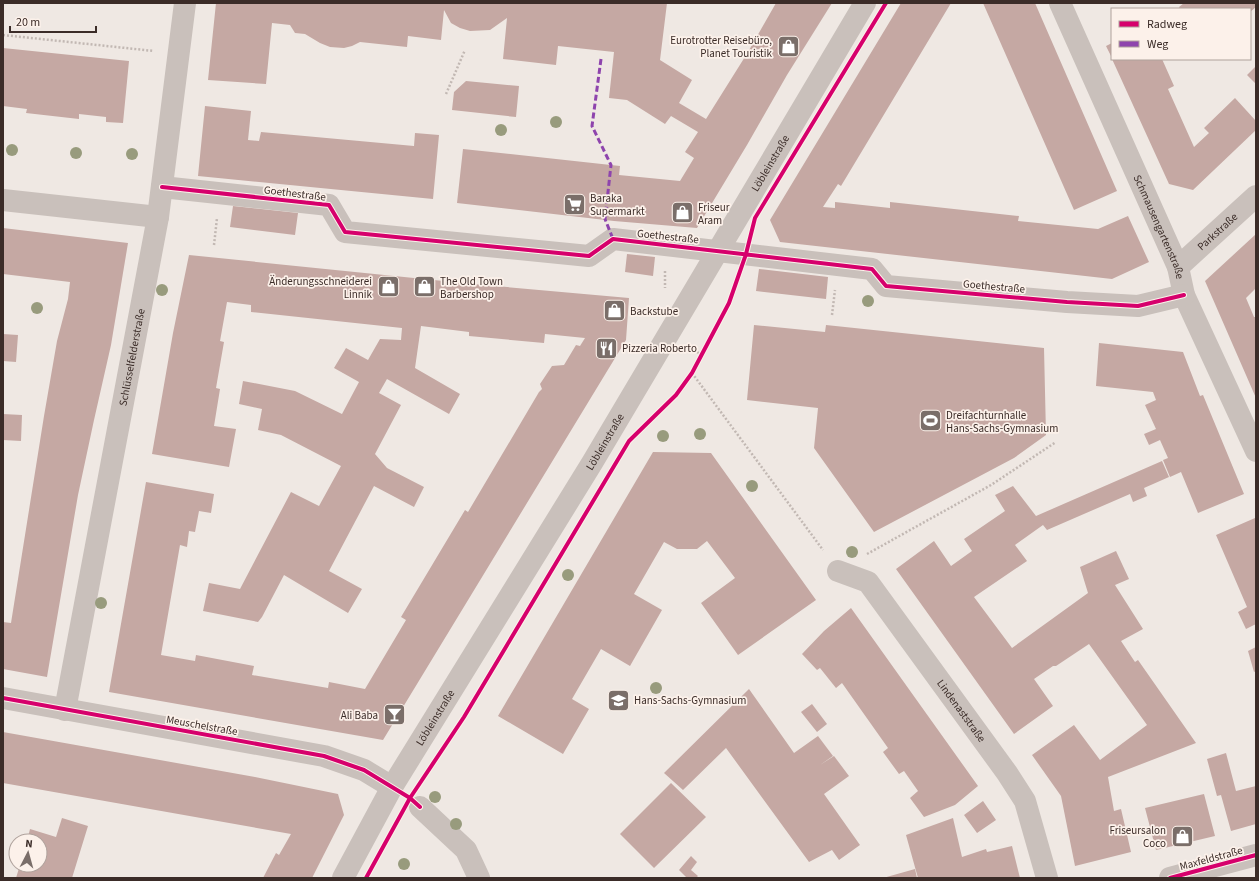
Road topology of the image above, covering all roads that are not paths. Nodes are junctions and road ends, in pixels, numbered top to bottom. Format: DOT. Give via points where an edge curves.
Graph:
graph roads {
  1 [pos="185,3"];
  2 [pos="865,3"];
  3 [pos="1060,3"];
  4 [pos="162,187"];
  5 [pos="1256,196"];
  6 [pos="3,200"];
  7 [pos="158,216"];
  8 [pos="719,250"];
  9 [pos="1178,267"];
  10 [pos="1184,295"];
  11 [pos="1256,451"];
  12 [pos="838,571"];
  13 [pos="3,698"];
  14 [pos="65,710"];
  15 [pos="392,787"];
  16 [pos="420,807"];
  17 [pos="1256,855"];
  18 [pos="343,878"];
  19 [pos="480,878"];
  20 [pos="1047,878"];
  21 [pos="1170,878"];
  1 -- 4 [label="street, Schlüsselfelderstraße"];
  2 -- 8 [label="street, Löbleinstraße"];
  3 -- 9 [label="street, Schmausengartenstraße"];
  4 -- 7 [label="street, Schlüsselfelderstraße"];
  4 -- 8 [label="street, Goethestraße" via="329,205 345,232 588,256 613,239"];
  5 -- 9 [label="street, Parkstraße"];
  6 -- 7 [label="street"];
  7 -- 14 [label="street, Schlüsselfelderstraße"];
  8 -- 10 [label="street, Goethestraße" via="872,269 886,286 1138,306"];
  8 -- 15 [label="street, Löbleinstraße" via="592,463"];
  9 -- 10 [label="street, Schmausengartenstraße"];
  10 -- 11 [label="street, Schmausengartenstraße"];
  12 -- 20 [label="street, Lindenaststraße" via="868,582 1007,773 1025,801"];
  13 -- 14 [label="street, Meuschelstraße"];
  14 -- 15 [label="street, Meuschelstraße" via="324,756 364,770"];
  15 -- 18 [label="street, Löbleinstraße"];
  16 -- 19 [label="street" via="466,850"];
  17 -- 21 [label="street, Maxfeldstraße"];
}
